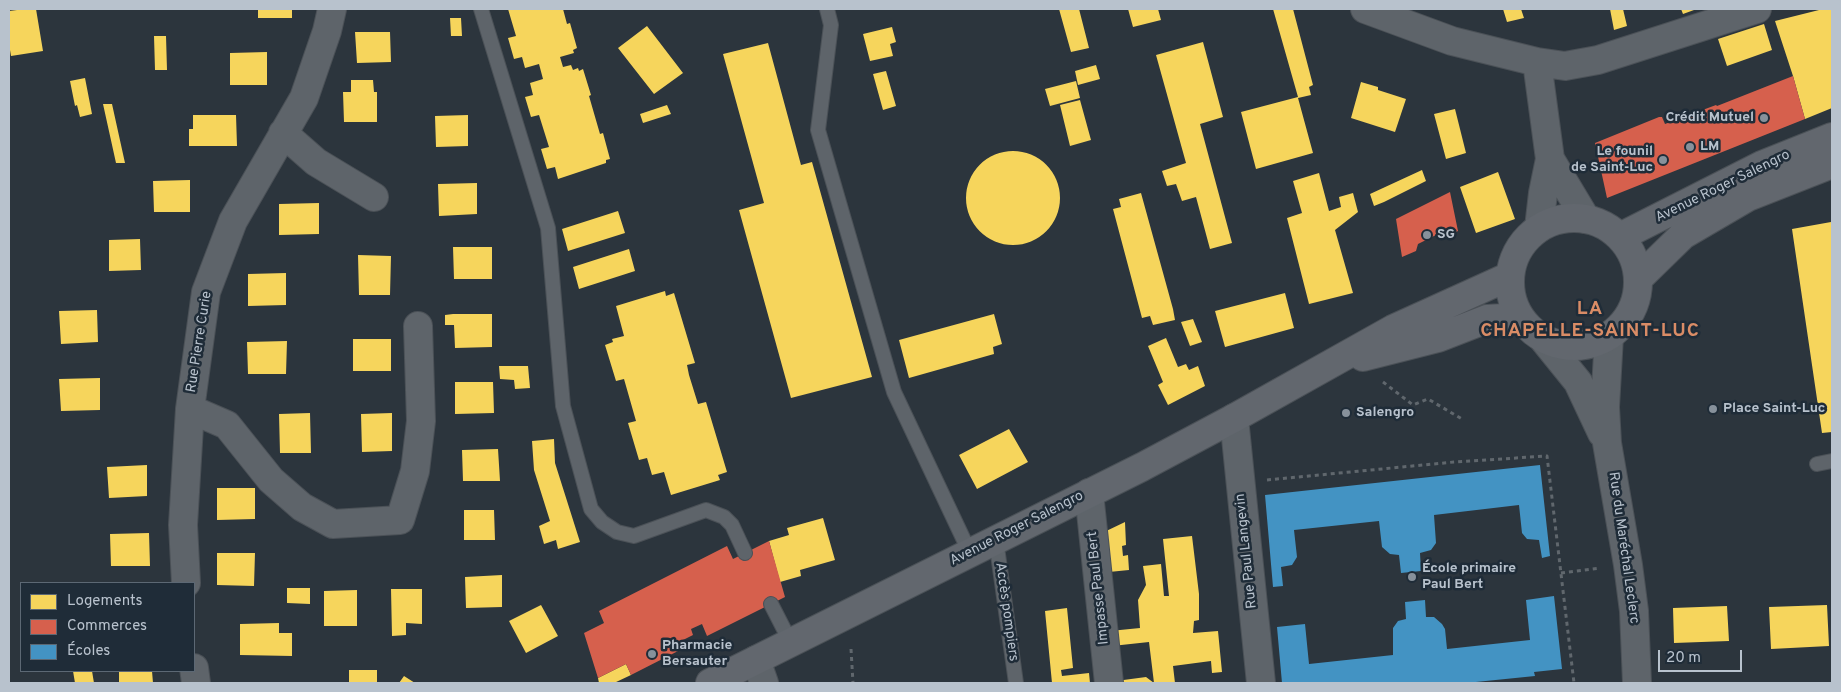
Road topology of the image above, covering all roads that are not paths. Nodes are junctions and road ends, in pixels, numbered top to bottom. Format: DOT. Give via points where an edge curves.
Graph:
graph roads {
  1 [pos="332,9"];
  2 [pos="481,9"];
  3 [pos="827,9"];
  4 [pos="1365,9"];
  5 [pos="1757,9"];
  6 [pos="1536,62"];
  7 [pos="284,133"];
  8 [pos="1831,148"];
  9 [pos="1550,159"];
  10 [pos="374,197"];
  11 [pos="1586,219"];
  12 [pos="1539,228"];
  13 [pos="1620,237"];
  14 [pos="1510,276"];
  15 [pos="1638,278"];
  16 [pos="1519,317"];
  17 [pos="418,326"];
  18 [pos="1609,336"];
  19 [pos="1544,340"];
  20 [pos="1321,369"];
  21 [pos="190,409"];
  22 [pos="1234,418"];
  23 [pos="1607,443"];
  24 [pos="1832,461"];
  25 [pos="1817,464"];
  26 [pos="1089,493"];
  27 [pos="996,540"];
  28 [pos="745,553"];
  29 [pos="970,553"];
  30 [pos="186,582"];
  31 [pos="771,604"];
  32 [pos="791,643"];
  33 [pos="760,672"];
  34 [pos="710,683"];
  35 [pos="1016,683"];
  36 [pos="1109,683"];
  37 [pos="1261,683"];
  38 [pos="1637,683"];
  1 -- 7 [label="street, Rue Pierre Curie" via="304,98"];
  2 -- 28 [label="lane" via="548,228 562,406 591,509 602,522 618,532 634,536 706,510 732,525"];
  3 -- 29 [label="lane" via="831,26 818,130 894,392"];
  4 -- 6 [label="street" via="1452,41"];
  5 -- 6 [label="street" via="1598,60 1565,66"];
  6 -- 9 [label="street"];
  7 -- 10 [label="street" via="316,162"];
  7 -- 21 [label="street, Rue Pierre Curie" via="233,221 206,292"];
  8 -- 13 [label="main road, Avenue Roger Salengro" via="1762,165"];
  8 -- 15 [label="main road, Avenue Roger Salengro" via="1683,235"];
  9 -- 11 [label="street"];
  9 -- 12 [label="street"];
  11 -- 12 [label="main road" via="1554,221"];
  11 -- 13 [label="main road" via="1604,225"];
  12 -- 14 [label="main road" via="1515,257"];
  13 -- 15 [label="main road" via="1633,256"];
  14 -- 16 [label="main road" via="1511,297"];
  14 -- 20 [label="main road, Avenue Roger Salengro" via="1393,329"];
  15 -- 18 [label="main road" via="1632,311"];
  16 -- 19 [label="main road"];
  16 -- 20 [label="main road, Avenue Roger Salengro" via="1487,319 1438,338"];
  17 -- 21 [label="street" via="421,421 415,471 400,520 334,524 302,507 271,480 227,425"];
  18 -- 19 [label="main road" via="1594,344 1577,347 1560,346"];
  18 -- 23 [label="street, Rue du Maréchal Leclerc" via="1605,407"];
  19 -- 23 [label="street, Rue du Maréchal Leclerc" via="1578,382"];
  20 -- 22 [label="main road, Avenue Roger Salengro"];
  21 -- 30 [label="street, Rue Pierre Curie" via="183,525"];
  22 -- 26 [label="main road, Avenue Roger Salengro"];
  22 -- 37 [label="street, Rue Paul Langevin"];
  23 -- 38 [label="street, Rue du Maréchal Leclerc" via="1634,611"];
  24 -- 25 [label="lane"];
  26 -- 27 [label="main road, Avenue Roger Salengro"];
  26 -- 36 [label="street, Impasse Paul Bert"];
  27 -- 29 [label="main road, Avenue Roger Salengro"];
  27 -- 35 [label="lane, Accès pompiers"];
  29 -- 32 [label="main road, Avenue Roger Salengro"];
  31 -- 32 [label="lane"];
  32 -- 33 [label="main road, Avenue Roger Salengro"];
  33 -- 34 [label="main road, Avenue Roger Salengro"];
}
